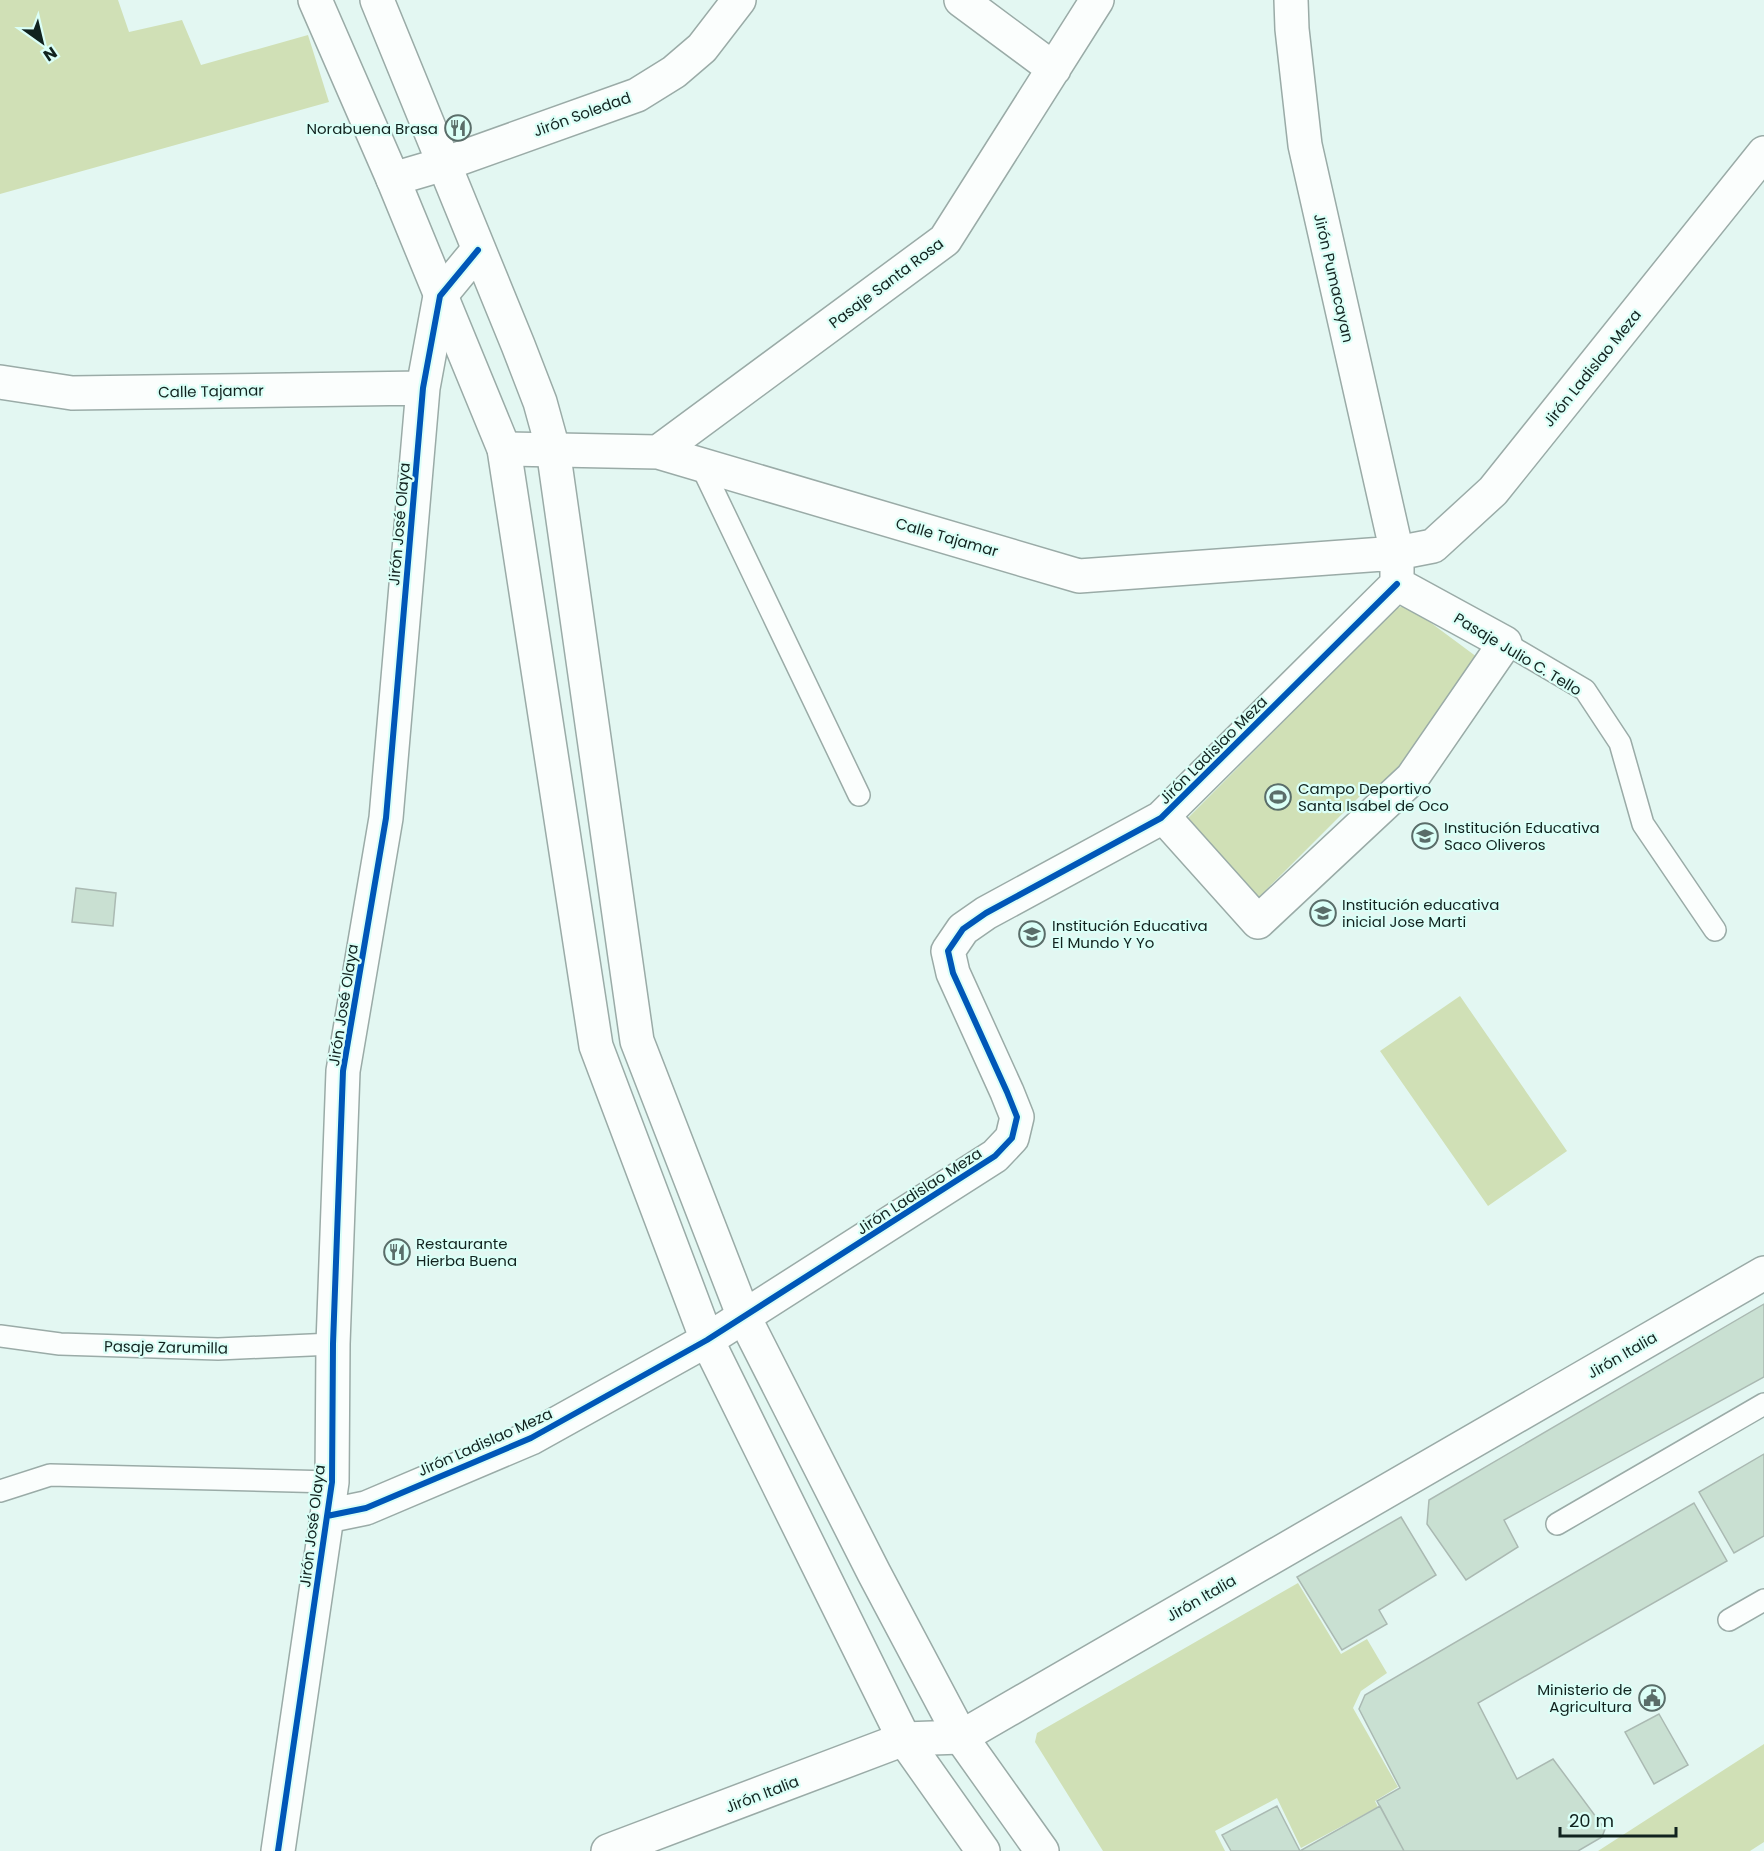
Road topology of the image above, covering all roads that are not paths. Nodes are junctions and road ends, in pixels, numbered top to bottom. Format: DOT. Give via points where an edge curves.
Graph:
graph roads {
  1 [pos="315,0"];
  2 [pos="377,0"];
  3 [pos="739,0"];
  4 [pos="961,0"];
  5 [pos="1097,0"];
  6 [pos="1291,0"];
  7 [pos="1054,69"];
  8 [pos="1764,153"];
  9 [pos="444,164"];
  10 [pos="393,180"];
  11 [pos="478,250"];
  12 [pos="440,296"];
  13 [pos="0,382"];
  14 [pos="423,387"];
  15 [pos="504,449"];
  16 [pos="553,449"];
  17 [pos="658,452"];
  18 [pos="701,465"];
  19 [pos="1397,568"];
  20 [pos="1504,643"];
  21 [pos="859,795"];
  22 [pos="1163,816"];
  23 [pos="621,923"];
  24 [pos="1716,930"];
  25 [pos="578,932"];
  26 [pos="1764,1273"];
  27 [pos="744,1317"];
  28 [pos="0,1336"];
  29 [pos="707,1340"];
  30 [pos="333,1344"];
  31 [pos="1764,1404"];
  32 [pos="332,1482"];
  33 [pos="0,1491"];
  34 [pos="327,1516"];
  35 [pos="1557,1524"];
  36 [pos="1764,1600"];
  37 [pos="1730,1620"];
  38 [pos="961,1737"];
  39 [pos="904,1739"];
  40 [pos="278,1851"];
  41 [pos="608,1851"];
  42 [pos="983,1851"];
  43 [pos="1042,1851"];
  1 -- 10 [label="street"];
  2 -- 9 [label="street"];
  3 -- 9 [label="street, Jirón Soledad" via="702,48 674,72 637,95"];
  4 -- 7 [label="street"];
  5 -- 7 [label="street, Pasaje Santa Rosa"];
  6 -- 19 [label="street, Jirón Pumacayan" via="1305,146"];
  7 -- 17 [label="street, Pasaje Santa Rosa" via="945,240"];
  8 -- 19 [label="street, Jirón Ladislao Meza" via="1492,491 1433,546"];
  9 -- 10 [label="street, Jirón Soledad"];
  9 -- 11 [label="street"];
  10 -- 12 [label="street"];
  11 -- 12 [label="street, Jirón José Olaya"];
  11 -- 16 [label="street" via="540,402"];
  12 -- 14 [label="street, Jirón José Olaya"];
  12 -- 15 [label="street"];
  13 -- 14 [label="street, Calle Tajamar" via="72,393"];
  14 -- 30 [label="street, Jirón José Olaya" via="386,818 344,1071"];
  15 -- 16 [label="street, Calle Tajamar"];
  15 -- 25 [label="street"];
  16 -- 17 [label="street, Calle Tajamar"];
  16 -- 23 [label="street"];
  17 -- 18 [label="street, Calle Tajamar"];
  18 -- 19 [label="street, Calle Tajamar" via="1079,576"];
  18 -- 21 [label="lane"];
  19 -- 20 [label="street, Pasaje Julio C. Tello"];
  19 -- 22 [label="street, Jirón Ladislao Meza"];
  20 -- 22 [label="street" via="1412,778 1258,922"];
  20 -- 24 [label="lane, Pasaje Julio C. Tello" via="1584,690 1620,743 1643,824"];
  22 -- 27 [label="street, Jirón Ladislao Meza" via="986,913 963,929 948,951 953,973 1017,1118 1012,1138 995,1156"];
  23 -- 25 [label="street"];
  23 -- 27 [label="street" via="638,1041"];
  25 -- 29 [label="street" via="596,1046"];
  26 -- 38 [label="street, Jirón Italia"];
  27 -- 29 [label="street, Jirón Ladislao Meza"];
  27 -- 38 [label="street"];
  28 -- 30 [label="lane, Pasaje Zarumilla" via="60,1344 218,1349"];
  29 -- 34 [label="street, Jirón Ladislao Meza" via="531,1438 366,1508"];
  29 -- 39 [label="street"];
  30 -- 32 [label="street, Jirón José Olaya"];
  31 -- 35 [label="lane"];
  32 -- 33 [label="lane" via="50,1474"];
  32 -- 34 [label="street, Jirón José Olaya"];
  34 -- 40 [label="street, Jirón José Olaya"];
  36 -- 37 [label="lane"];
  38 -- 39 [label="street, Jirón Italia"];
  38 -- 43 [label="street"];
  39 -- 41 [label="street, Jirón Italia"];
  39 -- 42 [label="street"];
}
